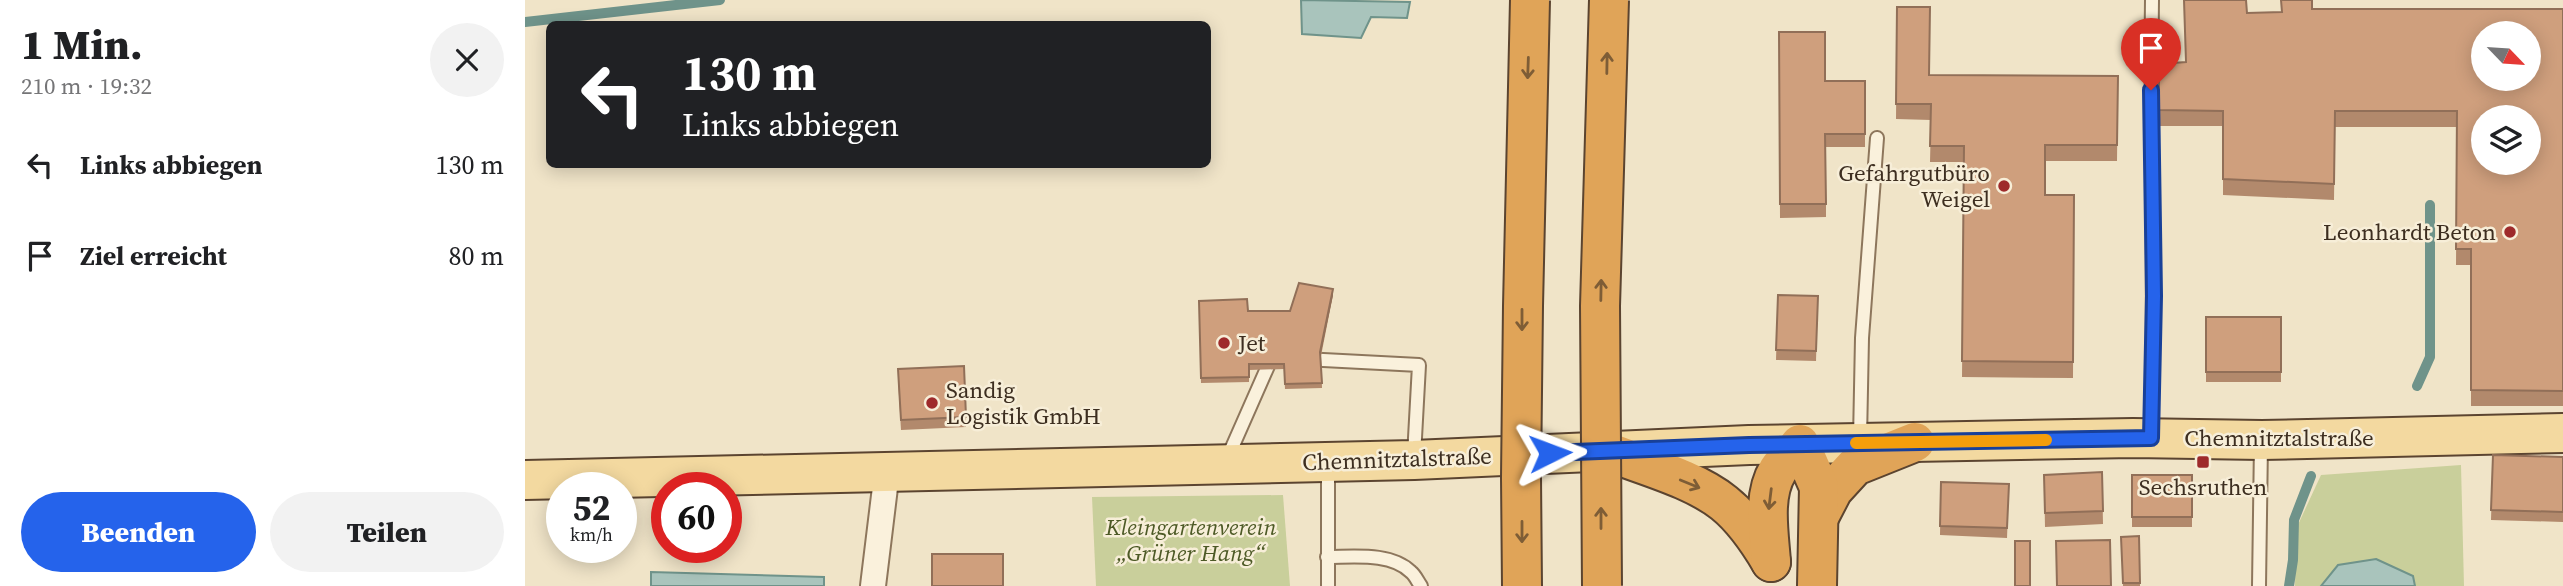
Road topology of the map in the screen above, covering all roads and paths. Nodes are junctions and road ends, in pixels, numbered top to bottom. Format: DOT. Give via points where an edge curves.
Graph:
graph roads {
  1 [pos="1530,0"];
  2 [pos="1609,0"];
  3 [pos="2152,0"];
  4 [pos="1877,138"];
  5 [pos="2563,433"];
  6 [pos="2151,438"];
  7 [pos="2262,440"];
  8 [pos="1915,442"];
  9 [pos="1860,443"];
  10 [pos="1800,444"];
  11 [pos="1604,450"];
  12 [pos="1414,460"];
  13 [pos="1328,461"];
  14 [pos="1225,464"];
  15 [pos="887,471"];
  16 [pos="525,480"];
  17 [pos="1820,514"];
  18 [pos="1327,557"];
  19 [pos="1774,574"];
  20 [pos="873,586"];
  21 [pos="1328,586"];
  22 [pos="1421,586"];
  23 [pos="1522,586"];
  24 [pos="1602,586"];
  25 [pos="1817,586"];
  26 [pos="2259,586"];
  1 -- 23 [label="highway, one-way, bridge"];
  24 -- 2 [label="highway, one-way, bridge" via="1600,306"];
  3 -- 6 [label="lane"];
  4 -- 9 [label="lane" via="1862,338"];
  5 -- 7 [label="main road, Chemnitztalstraße"];
  6 -- 7 [label="main road, Chemnitztalstraße"];
  6 -- 8 [label="main road, Chemnitztalstraße"];
  7 -- 26 [label="lane"];
  8 -- 9 [label="main road, Chemnitztalstraße"];
  8 -- 17 [label="highway" via="1855,466 1833,490"];
  9 -- 10 [label="main road, Chemnitztalstraße"];
  10 -- 11 [label="main road, Chemnitztalstraße"];
  10 -- 17 [label="highway" via="1819,487"];
  10 -- 19 [label="highway, one-way" via="1778,470 1771,487 1768,515"];
  11 -- 12 [label="main road, Chemnitztalstraße"];
  11 -- 19 [label="highway, one-way" via="1713,495 1756,536"];
  12 -- 13 [label="main road, Chemnitztalstraße"];
  12 -- 14 [label="lane" via="1419,365 1271,357"];
  13 -- 14 [label="main road, Chemnitztalstraße"];
  13 -- 18 [label="lane"];
  14 -- 15 [label="main road, Chemnitztalstraße"];
  15 -- 16 [label="main road, Chemnitztalstraße"];
  15 -- 20 [label="street"];
  17 -- 25 [label="highway"];
  18 -- 21 [label="lane"];
  18 -- 22 [label="lane" via="1394,561"];
}
